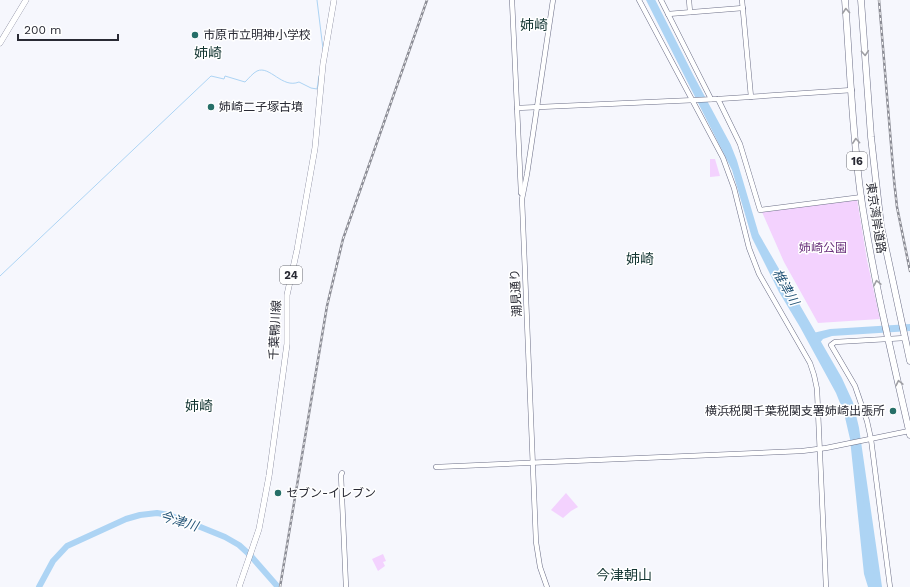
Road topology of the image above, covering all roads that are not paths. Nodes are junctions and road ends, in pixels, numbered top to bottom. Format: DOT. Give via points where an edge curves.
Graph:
graph roads {
  1 [pos="26,0"];
  2 [pos="334,0"];
  3 [pos="512,0"];
  4 [pos="553,0"];
  5 [pos="639,0"];
  6 [pos="661,0"];
  7 [pos="689,0"];
  8 [pos="742,0"];
  9 [pos="845,0"];
  10 [pos="861,0"];
  11 [pos="743,8"];
  12 [pos="690,12"];
  13 [pos="668,14"];
  14 [pos="0,43"];
  15 [pos="852,90"];
  16 [pos="751,97"];
  17 [pos="708,99"];
  18 [pos="718,99"];
  19 [pos="694,100"];
  20 [pos="537,107"];
  21 [pos="517,108"];
  22 [pos="862,197"];
  23 [pos="522,199"];
  24 [pos="905,338"];
  25 [pos="889,339"];
  26 [pos="910,361"];
  27 [pos="910,433"];
  28 [pos="871,439"];
  29 [pos="819,449"];
  30 [pos="533,463"];
  31 [pos="436,467"];
  32 [pos="342,473"];
  33 [pos="239,587"];
  34 [pos="346,587"];
  35 [pos="547,587"];
  36 [pos="826,587"];
  37 [pos="890,587"];
  1 -- 14 [label="main road"];
  2 -- 33 [label="main road, 千葉鴨川線 / 24" via="323,64 316,148 287,295 287,344 272,457 261,519"];
  3 -- 21 [label="street"];
  4 -- 20 [label="street, 潮見通り"];
  5 -- 19 [label="street"];
  6 -- 13 [label="street"];
  7 -- 12 [label="street"];
  8 -- 11 [label="street"];
  15 -- 9 [label="highway, 東京湾岸道路 / 16, one-way"];
  10 -- 24 [label="highway, 東京湾岸道路 / 16, one-way" via="876,188"];
  11 -- 12 [label="street"];
  11 -- 16 [label="street"];
  12 -- 13 [label="street"];
  13 -- 17 [label="street"];
  15 -- 16 [label="street"];
  22 -- 15 [label="highway, 東京湾岸道路 / 16, one-way"];
  16 -- 18 [label="street"];
  17 -- 18 [label="street"];
  17 -- 19 [label="street"];
  18 -- 22 [label="street" via="740,144 760,210"];
  19 -- 20 [label="street"];
  19 -- 29 [label="street" via="723,158 759,274 806,356 814,375 817,389"];
  20 -- 21 [label="street"];
  20 -- 23 [label="street, 潮見通り"];
  21 -- 23 [label="street"];
  25 -- 22 [label="highway, 東京湾岸道路 / 16, one-way" via="871,257"];
  23 -- 30 [label="street, 潮見通り"];
  24 -- 25 [label="street"];
  24 -- 26 [label="highway, 東京湾岸道路 / 16"];
  27 -- 25 [label="highway, 東京湾岸道路 / 16, one-way"];
  25 -- 28 [label="street" via="835,342 831,345 855,386"];
  27 -- 28 [label="street"];
  28 -- 29 [label="street"];
  28 -- 37 [label="street"];
  29 -- 30 [label="street"];
  29 -- 36 [label="street"];
  30 -- 31 [label="street"];
  30 -- 35 [label="street, 潮見通り" via="537,546 540,567"];
  32 -- 34 [label="street"];
}
